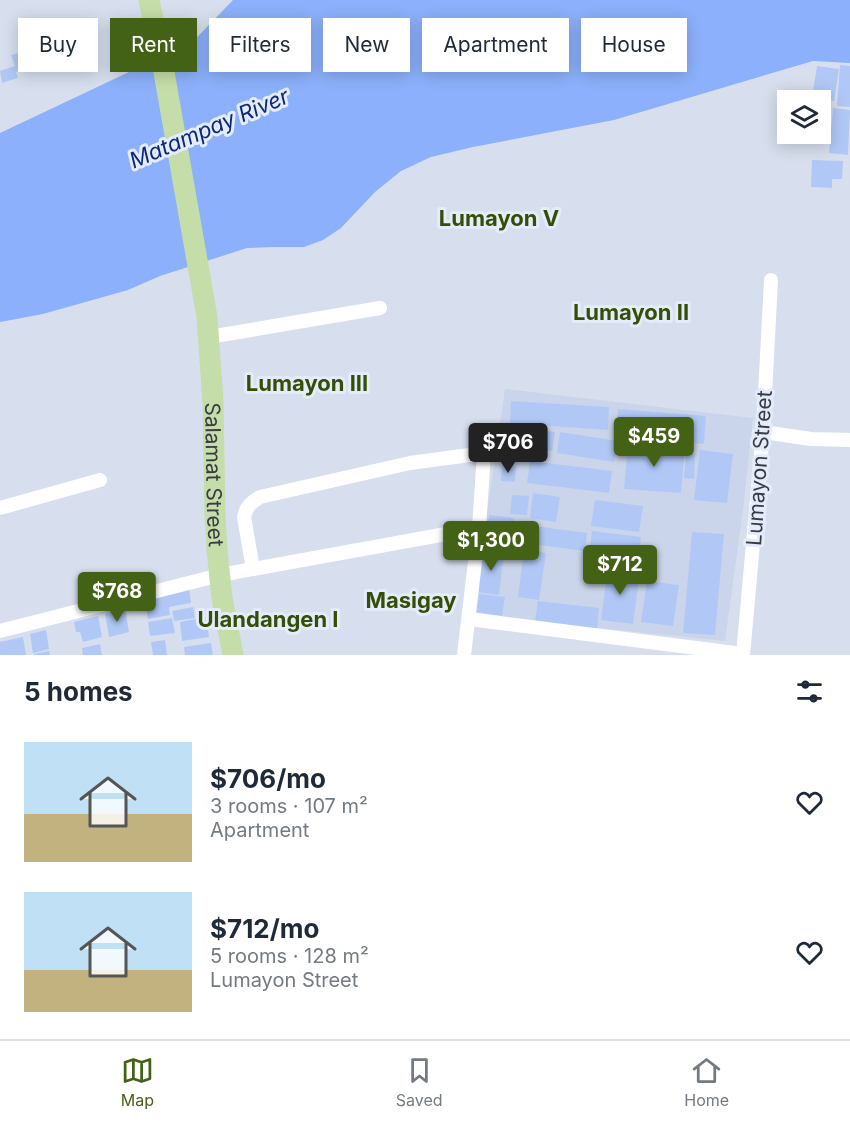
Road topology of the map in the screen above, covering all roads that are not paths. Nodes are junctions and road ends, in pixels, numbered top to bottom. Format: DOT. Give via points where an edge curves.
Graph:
graph roads {
  1 [pos="149,0"];
  2 [pos="771,280"];
  3 [pos="380,308"];
  4 [pos="209,337"];
  5 [pos="763,432"];
  6 [pos="850,440"];
  7 [pos="100,480"];
  8 [pos="0,508"];
  9 [pos="479,528"];
  10 [pos="253,569"];
  11 [pos="220,575"];
  12 [pos="469,619"];
  13 [pos="0,631"];
  14 [pos="233,655"];
  15 [pos="464,655"];
  16 [pos="743,655"];
  1 -- 4 [label="main road, Salamat Street"];
  2 -- 5 [label="street, Lumayon Street"];
  3 -- 4 [label="street"];
  4 -- 11 [label="main road, Salamat Street"];
  5 -- 6 [label="street"];
  5 -- 16 [label="street, Lumayon Street"];
  7 -- 8 [label="street"];
  9 -- 10 [label="street"];
  9 -- 10 [label="street" via="483,453 410,463 260,496 246,509 244,517"];
  9 -- 12 [label="street"];
  10 -- 11 [label="street"];
  11 -- 13 [label="street"];
  11 -- 14 [label="main road, Salamat Street"];
  12 -- 15 [label="street"];
  12 -- 16 [label="street"];
}
